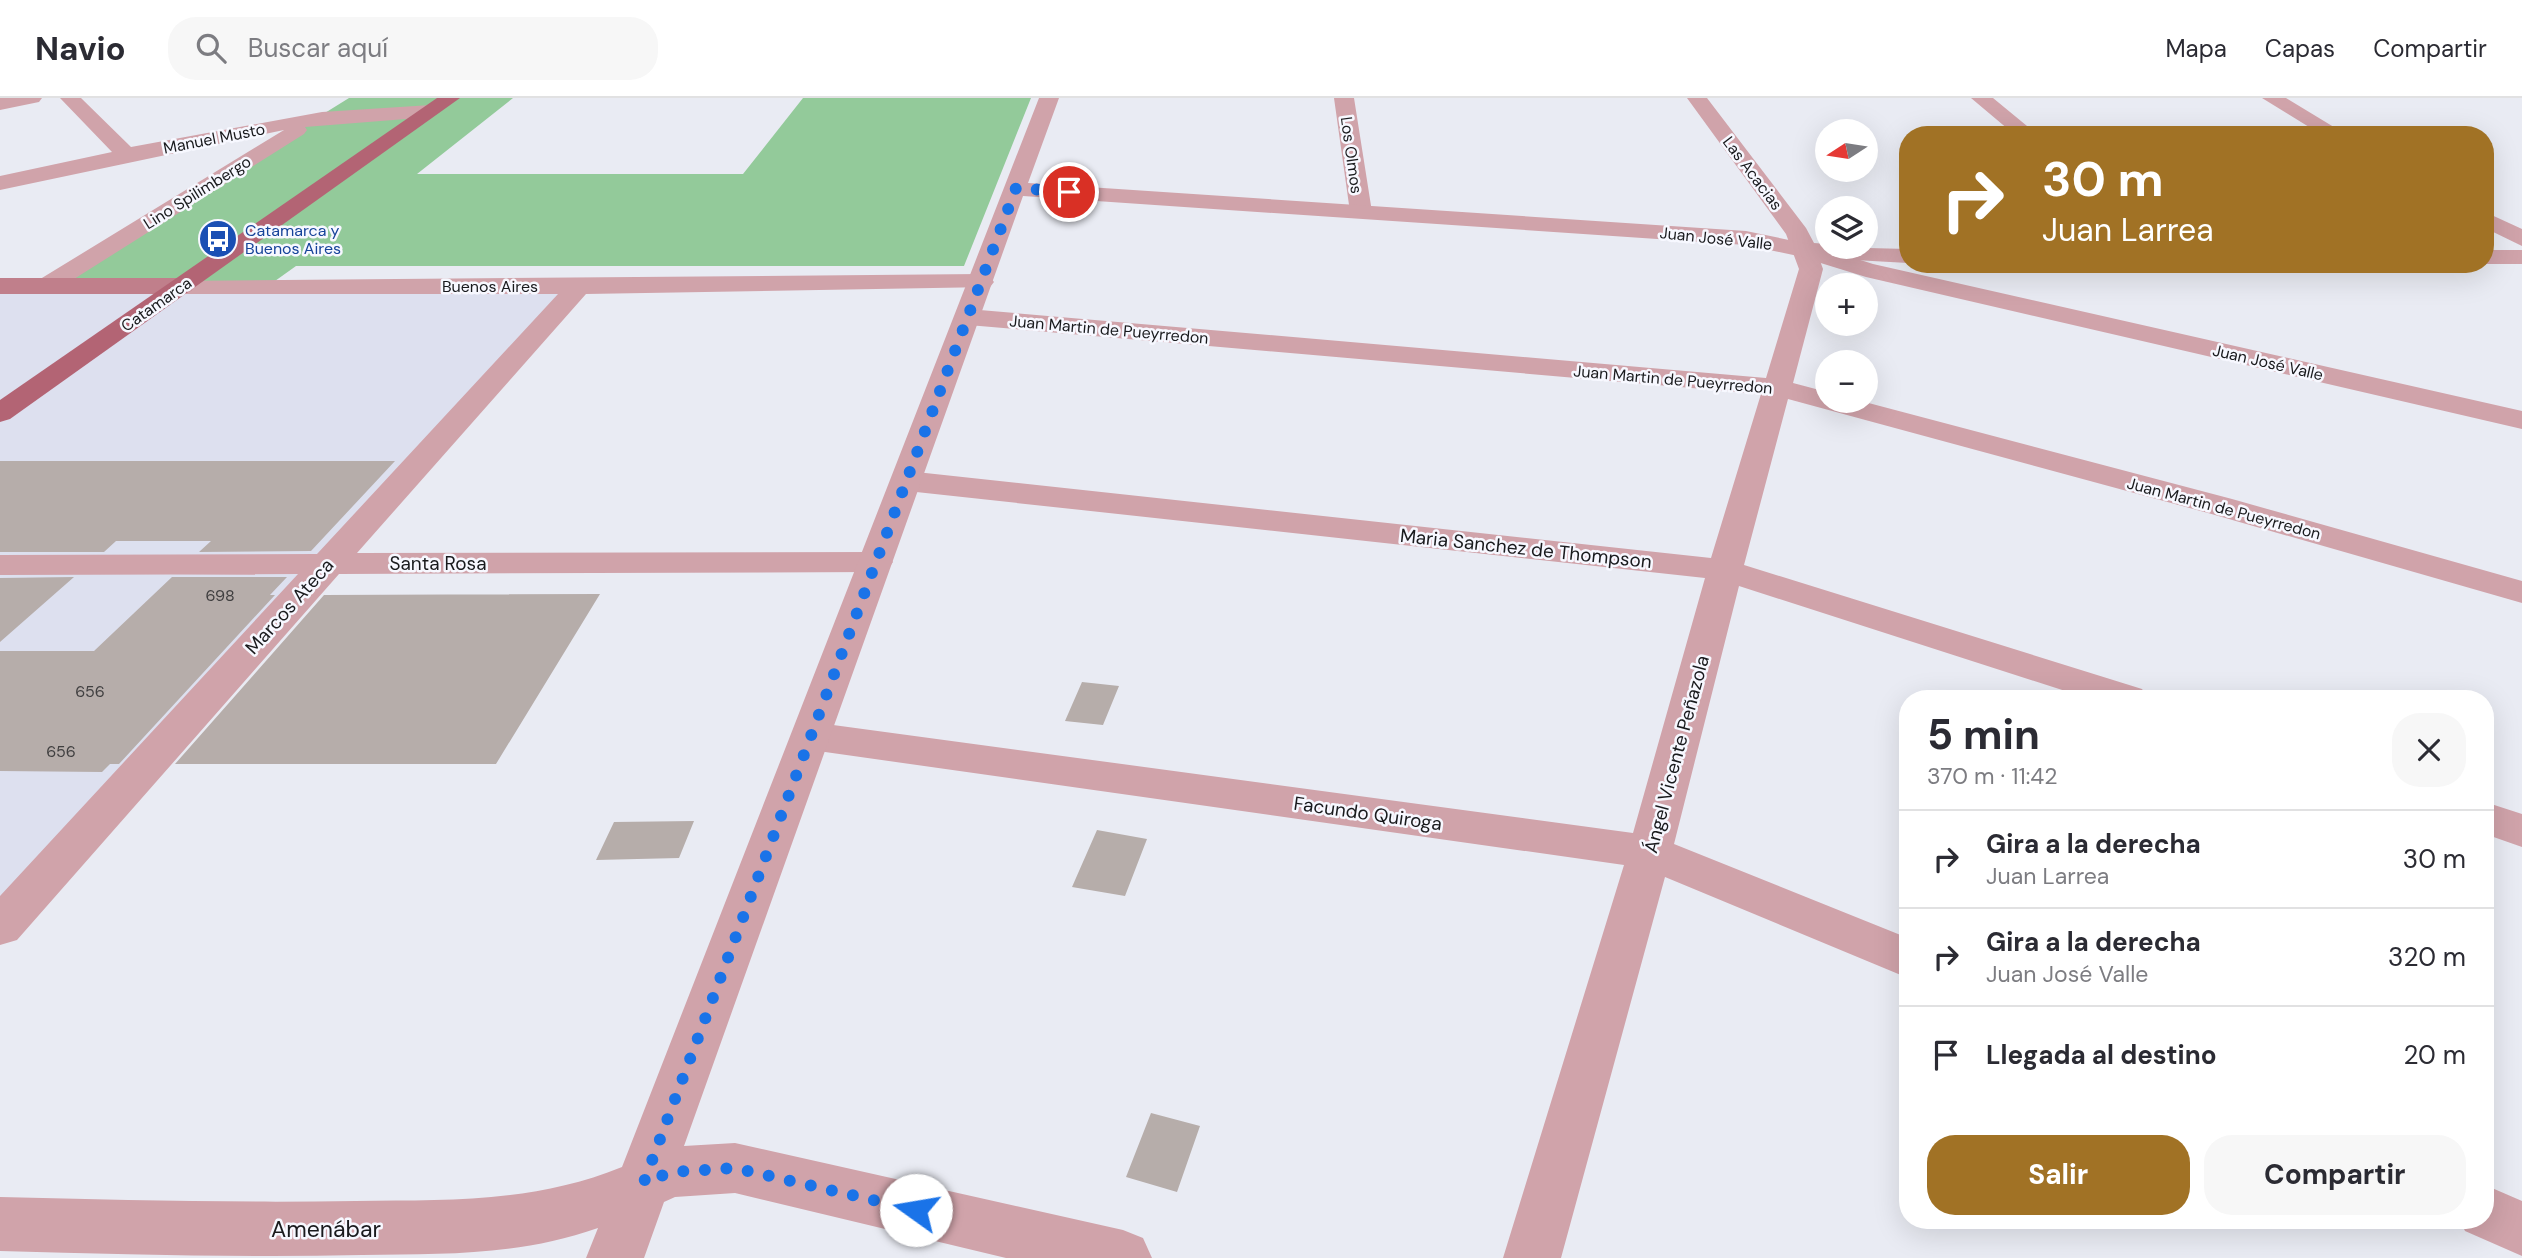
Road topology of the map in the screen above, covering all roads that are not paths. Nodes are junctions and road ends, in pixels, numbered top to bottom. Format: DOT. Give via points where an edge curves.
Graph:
graph roads {
  1 [pos="32,98"];
  2 [pos="44,98"];
  3 [pos="62,98"];
  4 [pos="70,98"];
  5 [pos="349,98"];
  6 [pos="450,98"];
  7 [pos="1049,98"];
  8 [pos="1344,98"];
  9 [pos="1697,98"];
  10 [pos="1981,98"];
  11 [pos="2272,98"];
  12 [pos="0,104"];
  13 [pos="431,111"];
  14 [pos="314,120"];
  15 [pos="2017,126"];
  16 [pos="2321,126"];
  17 [pos="128,156"];
  18 [pos="0,183"];
  19 [pos="1016,188"];
  20 [pos="1361,212"];
  21 [pos="2494,232"];
  22 [pos="1815,244"];
  23 [pos="1878,246"];
  24 [pos="1899,246"];
  25 [pos="1815,247"];
  26 [pos="2508,252"];
  27 [pos="1878,253"];
  28 [pos="1899,255"];
  29 [pos="1816,259"];
  30 [pos="1848,259"];
  31 [pos="0,286"];
  32 [pos="46,286"];
  33 [pos="183,286"];
  34 [pos="579,286"];
  35 [pos="974,299"];
  36 [pos="1776,387"];
  37 [pos="0,413"];
  38 [pos="2522,420"];
  39 [pos="906,481"];
  40 [pos="876,562"];
  41 [pos="327,564"];
  42 [pos="0,565"];
  43 [pos="1725,570"];
  44 [pos="2522,592"];
  45 [pos="2103,690"];
  46 [pos="811,736"];
  47 [pos="2494,821"];
  48 [pos="2522,831"];
  49 [pos="1650,852"];
  50 [pos="0,927"];
  51 [pos="1899,955"];
  52 [pos="644,1182"];
  53 [pos="2494,1216"];
  54 [pos="0,1224"];
  55 [pos="2522,1228"];
  56 [pos="615,1258"];
  57 [pos="1123,1258"];
  58 [pos="1532,1258"];
  1 -- 12 [label="street"];
  2 -- 3 [label="street"];
  4 -- 17 [label="street"];
  5 -- 14 [label="street, Lino Spilimbergo"];
  6 -- 13 [label="main road, Catamarca"];
  7 -- 19 [label="street"];
  8 -- 20 [label="street, Los Olmos"];
  9 -- 22 [label="street, Las Acacias" via="1798,233"];
  10 -- 15 [label="street"];
  11 -- 16 [label="street"];
  13 -- 14 [label="street, Manuel Musto" via="372,111"];
  13 -- 33 [label="main road, Catamarca"];
  14 -- 17 [label="street, Manuel Musto"];
  14 -- 32 [label="street, Lino Spilimbergo"];
  17 -- 18 [label="street, Manuel Musto"];
  19 -- 20 [label="street, Juan José Valle"];
  19 -- 35 [label="street"];
  20 -- 25 [label="street, Juan José Valle" via="1746,238"];
  21 -- 26 [label="street"];
  23 -- 24 [label="street"];
  27 -- 28 [label="street"];
  29 -- 36 [label="street, Ángel Vicente Peñazola"];
  30 -- 38 [label="street, Juan José Valle" via="1880,273"];
  31 -- 32 [label="main road, Buenos Aires"];
  32 -- 33 [label="main road, Buenos Aires"];
  33 -- 34 [label="street, Buenos Aires"];
  33 -- 37 [label="main road, Catamarca"];
  34 -- 35 [label="street, Buenos Aires"];
  34 -- 41 [label="street, Marcos Ateca"];
  35 -- 36 [label="street, Juan Martin de Pueyrredon"];
  35 -- 39 [label="street"];
  36 -- 43 [label="street, Ángel Vicente Peñazola"];
  36 -- 44 [label="street, Juan Martin de Pueyrredon"];
  39 -- 40 [label="street"];
  39 -- 43 [label="street, Maria Sanchez de Thompson"];
  40 -- 41 [label="street, Santa Rosa"];
  40 -- 46 [label="street"];
  41 -- 42 [label="street, Santa Rosa"];
  41 -- 50 [label="street, Marcos Ateca"];
  43 -- 45 [label="street, Maria Sanchez de Thompson"];
  43 -- 49 [label="street, Ángel Vicente Peñazola"];
  46 -- 49 [label="street, Facundo Quiroga"];
  46 -- 52 [label="street"];
  47 -- 48 [label="street"];
  49 -- 51 [label="street, Facundo Quiroga"];
  49 -- 58 [label="street, Ángel Vicente Peñazola"];
  52 -- 54 [label="street, Amenábar" via="556,1216 493,1226 267,1230"];
  52 -- 56 [label="street"];
  52 -- 57 [label="street, Amenábar" via="672,1172 735,1168"];
  53 -- 55 [label="street"];
}
